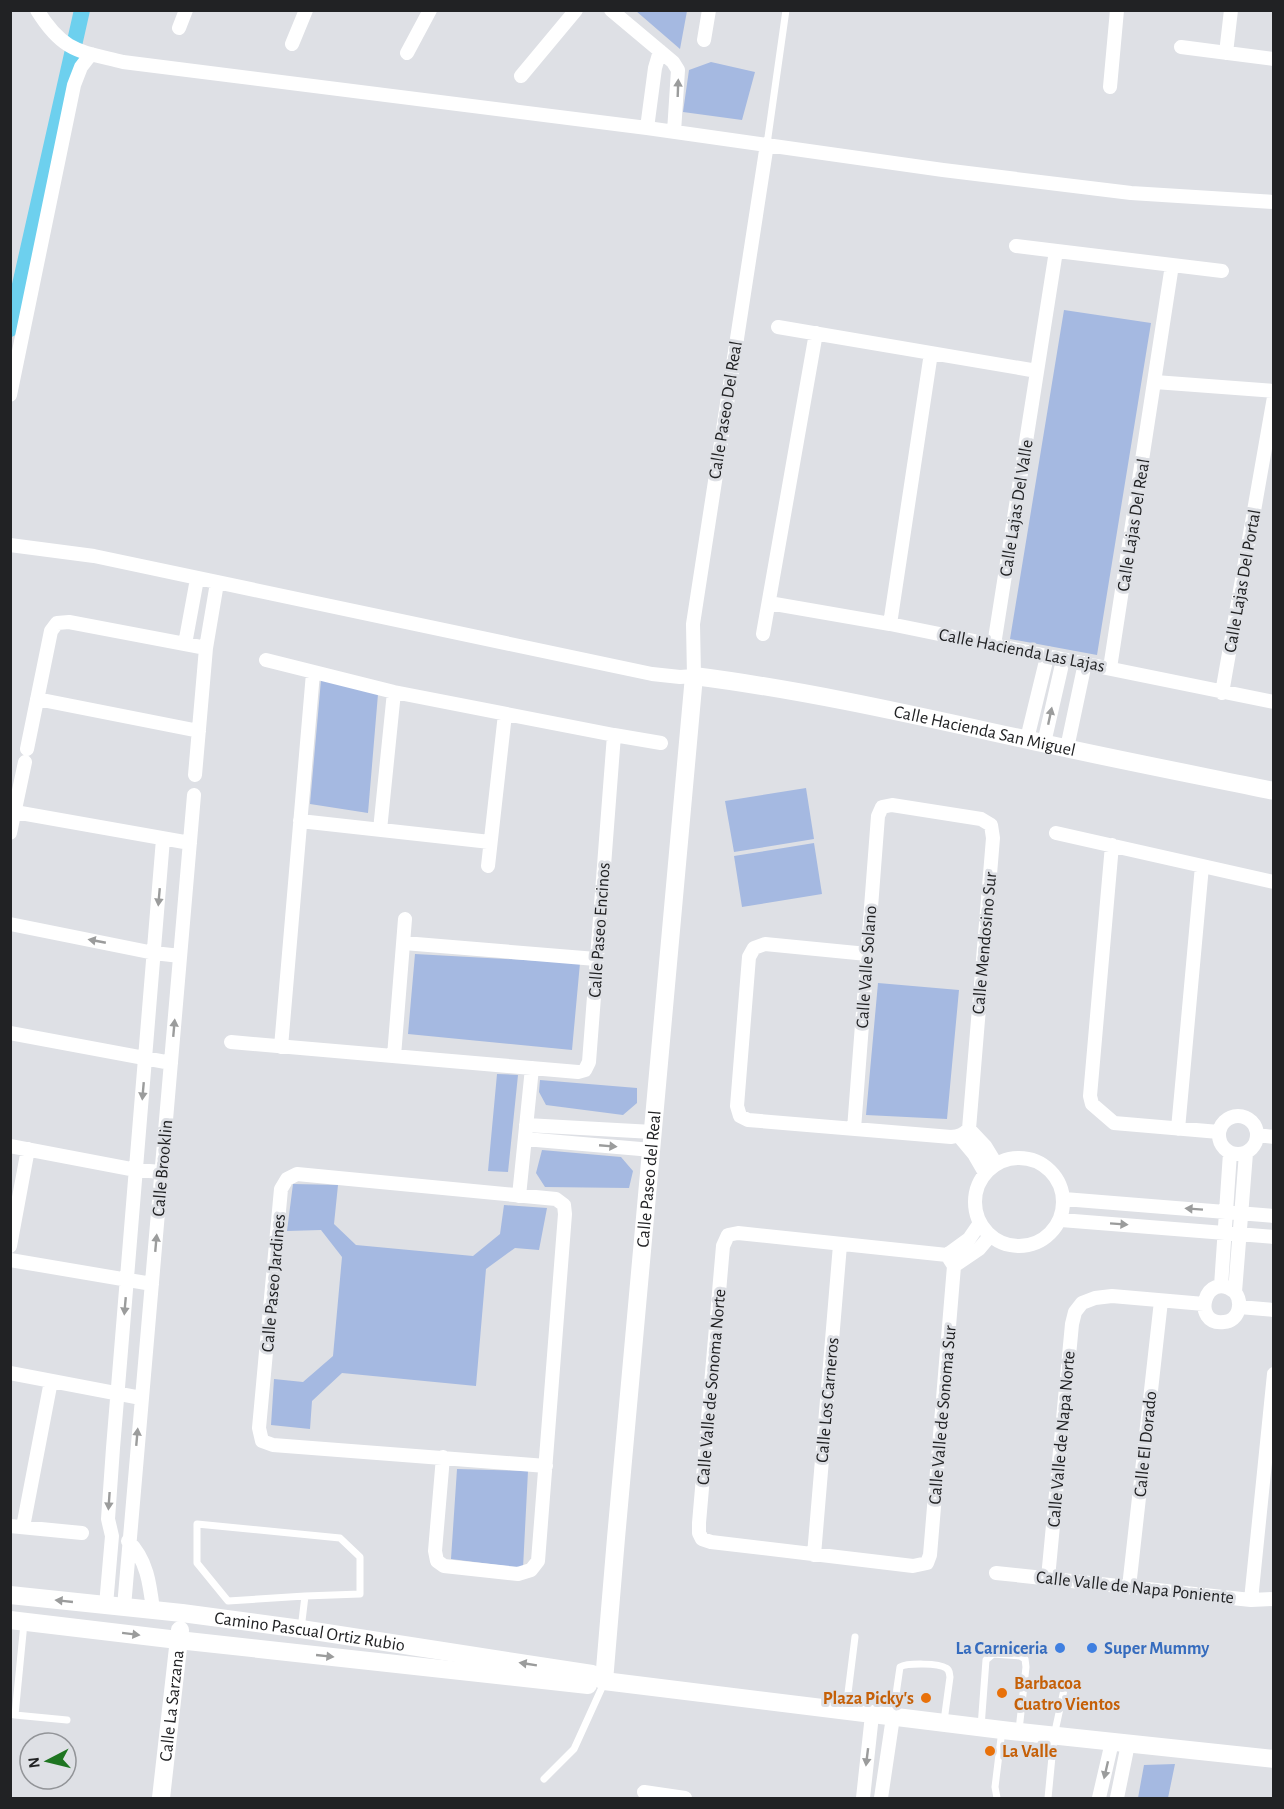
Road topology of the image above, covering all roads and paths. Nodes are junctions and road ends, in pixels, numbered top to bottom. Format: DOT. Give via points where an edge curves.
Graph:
graph roads {
  1 [pos="38,10"];
  2 [pos="186,10"];
  3 [pos="306,10"];
  4 [pos="430,10"];
  5 [pos="576,10"];
  6 [pos="611,10"];
  7 [pos="709,10"];
  8 [pos="786,10"];
  9 [pos="1117,10"];
  10 [pos="1231,10"];
  11 [pos="179,28"];
  12 [pos="704,40"];
  13 [pos="292,44"];
  14 [pos="1181,47"];
  15 [pos="660,51"];
  16 [pos="85,52"];
  17 [pos="407,53"];
  18 [pos="1226,53"];
  19 [pos="1274,59"];
  20 [pos="521,76"];
  21 [pos="1110,87"];
  22 [pos="647,128"];
  23 [pos="674,132"];
  24 [pos="767,144"];
  25 [pos="1274,202"];
  26 [pos="1016,246"];
  27 [pos="1056,251"];
  28 [pos="1172,265"];
  29 [pos="1222,271"];
  30 [pos="778,327"];
  31 [pos="816,333"];
  32 [pos="931,352"];
  33 [pos="1037,371"];
  34 [pos="1155,382"];
  35 [pos="1274,391"];
  36 [pos="10,395"];
  37 [pos="1274,397"];
  38 [pos="10,545"];
  39 [pos="197,579"];
  40 [pos="218,583"];
  41 [pos="769,603"];
  42 [pos="890,624"];
  43 [pos="763,634"];
  44 [pos="185,644"];
  45 [pos="994,645"];
  46 [pos="206,648"];
  47 [pos="1047,657"];
  48 [pos="266,660"];
  49 [pos="1063,660"];
  50 [pos="1085,663"];
  51 [pos="1110,668"];
  52 [pos="313,673"];
  53 [pos="694,676"];
  54 [pos="394,692"];
  55 [pos="1222,693"];
  56 [pos="37,699"];
  57 [pos="1274,702"];
  58 [pos="505,714"];
  59 [pos="199,730"];
  60 [pos="614,735"];
  61 [pos="1036,741"];
  62 [pos="661,743"];
  63 [pos="1067,748"];
  64 [pos="195,775"];
  65 [pos="1274,791"];
  66 [pos="194,795"];
  67 [pos="882,807"];
  68 [pos="15,812"];
  69 [pos="300,820"];
  70 [pos="380,830"];
  71 [pos="10,833"];
  72 [pos="1056,833"];
  73 [pos="163,838"];
  74 [pos="190,843"];
  75 [pos="490,843"];
  76 [pos="1112,845"];
  77 [pos="488,866"];
  78 [pos="1202,866"];
  79 [pos="1274,882"];
  80 [pos="405,919"];
  81 [pos="10,924"];
  82 [pos="404,943"];
  83 [pos="154,953"];
  84 [pos="867,954"];
  85 [pos="180,956"];
  86 [pos="596,959"];
  87 [pos="10,1033"];
  88 [pos="231,1042"];
  89 [pos="281,1047"];
  90 [pos="394,1056"];
  91 [pos="145,1059"];
  92 [pos="171,1063"];
  93 [pos="532,1068"];
  94 [pos="526,1125"];
  95 [pos="854,1128"];
  96 [pos="1178,1129"];
  97 [pos="1219,1132"];
  98 [pos="964,1133"];
  99 [pos="1257,1135"];
  100 [pos="1274,1137"];
  101 [pos="525,1139"];
  102 [pos="652,1141"];
  103 [pos="10,1146"];
  104 [pos="28,1149"];
  105 [pos="1230,1153"];
  106 [pos="1246,1153"];
  107 [pos="990,1169"];
  108 [pos="136,1170"];
  109 [pos="162,1172"];
  110 [pos="519,1196"];
  111 [pos="1064,1199"];
  112 [pos="1226,1212"];
  113 [pos="1241,1214"];
  114 [pos="1274,1216"];
  115 [pos="1061,1220"];
  116 [pos="980,1223"];
  117 [pos="1224,1232"];
  118 [pos="1240,1234"];
  119 [pos="990,1236"];
  120 [pos="1274,1237"];
  121 [pos="840,1245"];
  122 [pos="10,1246"];
  123 [pos="10,1260"];
  124 [pos="950,1261"];
  125 [pos="127,1281"];
  126 [pos="152,1284"];
  127 [pos="1221,1286"];
  128 [pos="1235,1292"];
  129 [pos="1161,1301"];
  130 [pos="1204,1304"];
  131 [pos="1239,1307"];
  132 [pos="1274,1310"];
  133 [pos="10,1373"];
  134 [pos="1274,1374"];
  135 [pos="51,1380"];
  136 [pos="118,1393"];
  137 [pos="141,1398"];
  138 [pos="443,1457"];
  139 [pos="546,1466"];
  140 [pos="17,1526"];
  141 [pos="82,1533"];
  142 [pos="112,1536"];
  143 [pos="130,1541"];
  144 [pos="813,1555"];
  145 [pos="996,1573"];
  146 [pos="1048,1578"];
  147 [pos="1129,1587"];
  148 [pos="10,1595"];
  149 [pos="305,1596"];
  150 [pos="1274,1599"];
  151 [pos="1251,1600"];
  152 [pos="115,1606"];
  153 [pos="153,1610"];
  154 [pos="182,1613"];
  155 [pos="18,1620"];
  156 [pos="301,1629"];
  157 [pos="855,1637"];
  158 [pos="178,1640"];
  159 [pos="604,1681"];
  160 [pos="1065,1685"];
  161 [pos="845,1712"];
  162 [pos="13,1715"];
  163 [pos="872,1715"];
  164 [pos="893,1717"];
  165 [pos="67,1720"];
  166 [pos="944,1724"];
  167 [pos="981,1728"];
  168 [pos="1010,1731"];
  169 [pos="1054,1736"];
  170 [pos="1120,1743"];
  171 [pos="1274,1759"];
  172 [pos="544,1779"];
  173 [pos="644,1792"];
  174 [pos="161,1798"];
  175 [pos="685,1798"];
  176 [pos="863,1798"];
  177 [pos="881,1798"];
  178 [pos="997,1798"];
  179 [pos="1048,1798"];
  180 [pos="1099,1798"];
  181 [pos="1117,1798"];
  1 -- 16 [label="street" via="54,35"];
  2 -- 11 [label="street"];
  3 -- 13 [label="street"];
  4 -- 17 [label="street"];
  5 -- 20 [label="street"];
  6 -- 15 [label="street"];
  7 -- 12 [label="street"];
  8 -- 24 [label="lane"];
  9 -- 21 [label="street"];
  10 -- 18 [label="street"];
  14 -- 18 [label="street"];
  15 -- 22 [label="street"];
  23 -- 15 [label="street, one-way" via="678,70"];
  16 -- 22 [label="street" via="123,62"];
  16 -- 36 [label="street" via="74,85"];
  18 -- 19 [label="street"];
  22 -- 23 [label="street"];
  23 -- 24 [label="street"];
  24 -- 25 [label="street" via="1107,190"];
  24 -- 53 [label="street, Calle Paseo Del Real" via="693,624"];
  26 -- 27 [label="street"];
  27 -- 28 [label="street"];
  27 -- 33 [label="street, Calle Lajas Del Valle"];
  28 -- 29 [label="street"];
  28 -- 34 [label="street, Calle Lajas Del Real"];
  30 -- 31 [label="street"];
  31 -- 32 [label="street"];
  31 -- 41 [label="street"];
  32 -- 33 [label="street"];
  32 -- 42 [label="street"];
  33 -- 45 [label="street, Calle Lajas Del Valle"];
  34 -- 35 [label="street"];
  34 -- 51 [label="street, Calle Lajas Del Real"];
  37 -- 55 [label="street, Calle Lajas Del Portal"];
  38 -- 39 [label="street" via="94,556"];
  39 -- 40 [label="street"];
  39 -- 44 [label="street"];
  40 -- 46 [label="street"];
  40 -- 53 [label="street" via="652,674"];
  41 -- 42 [label="street, Calle Hacienda Las Lajas"];
  41 -- 43 [label="street"];
  42 -- 45 [label="street, Calle Hacienda Las Lajas"];
  44 -- 46 [label="street"];
  44 -- 56 [label="street" via="57,623 51,631"];
  45 -- 47 [label="street, Calle Hacienda Las Lajas"];
  46 -- 59 [label="street"];
  47 -- 49 [label="street, Calle Hacienda Las Lajas"];
  47 -- 61 [label="street"];
  48 -- 52 [label="street"];
  49 -- 50 [label="street, Calle Hacienda Las Lajas"];
  61 -- 49 [label="street, one-way"];
  50 -- 51 [label="street, Calle Hacienda Las Lajas"];
  50 -- 63 [label="street"];
  51 -- 55 [label="street, Calle Hacienda Las Lajas"];
  52 -- 54 [label="street"];
  52 -- 69 [label="street"];
  53 -- 61 [label="street, Calle Hacienda San Miguel" via="900,711"];
  53 -- 102 [label="street, Calle Paseo del Real"];
  54 -- 58 [label="street"];
  54 -- 70 [label="street"];
  55 -- 57 [label="street, Calle Hacienda Las Lajas"];
  56 -- 59 [label="street"];
  56 -- 68 [label="street"];
  58 -- 60 [label="street"];
  58 -- 75 [label="street"];
  59 -- 64 [label="street"];
  60 -- 62 [label="street"];
  60 -- 86 [label="street, Calle Paseo Encinos"];
  61 -- 63 [label="street, Calle Hacienda San Miguel"];
  63 -- 65 [label="street, Calle Hacienda San Miguel"];
  66 -- 74 [label="street, Calle Brooklin"];
  67 -- 84 [label="street, Calle Valle Solano" via="878,816"];
  67 -- 98 [label="street, Calle Mendosino Sur" via="892,805 981,819 992,825"];
  68 -- 71 [label="street"];
  68 -- 73 [label="street"];
  69 -- 70 [label="street"];
  69 -- 89 [label="street"];
  70 -- 75 [label="street"];
  72 -- 76 [label="street"];
  73 -- 74 [label="street"];
  73 -- 83 [label="street, Calle Brooklin, one-way"];
  74 -- 85 [label="street, Calle Brooklin"];
  75 -- 77 [label="street"];
  76 -- 78 [label="street"];
  76 -- 96 [label="street" via="1090,1096 1092,1104 1114,1123"];
  78 -- 79 [label="street"];
  78 -- 96 [label="street"];
  80 -- 82 [label="street"];
  83 -- 81 [label="street, one-way"];
  82 -- 86 [label="street"];
  82 -- 90 [label="street"];
  83 -- 85 [label="street"];
  83 -- 91 [label="street, Calle Brooklin"];
  84 -- 95 [label="street, Calle Valle Solano"];
  84 -- 95 [label="street" via="765,944 754,948 749,957 737,1106 740,1116 748,1120"];
  92 -- 85 [label="street, Calle Brooklin, one-way"];
  86 -- 93 [label="street, Calle Paseo Encinos" via="589,1062 585,1070"];
  87 -- 91 [label="street"];
  88 -- 89 [label="street, Calle Paseo Encinos"];
  89 -- 90 [label="street, Calle Paseo Encinos"];
  90 -- 93 [label="street, Calle Paseo Encinos"];
  91 -- 92 [label="street"];
  91 -- 108 [label="street, Calle Brooklin, one-way"];
  92 -- 109 [label="street, Calle Brooklin"];
  93 -- 94 [label="street"];
  94 -- 101 [label="street"];
  94 -- 102 [label="street"];
  95 -- 98 [label="street"];
  96 -- 97 [label="street"];
  97 -- 99 [label="street" via="1230,1117 1243,1116 1253,1124"];
  97 -- 105 [label="street" via="1221,1145"];
  98 -- 107 [label="street" via="985,1146"];
  99 -- 100 [label="street"];
  99 -- 106 [label="street"];
  101 -- 102 [label="street, one-way"];
  101 -- 110 [label="street"];
  102 -- 159 [label="street, Calle Paseo del Real"];
  103 -- 104 [label="street"];
  104 -- 108 [label="street"];
  104 -- 122 [label="street"];
  105 -- 106 [label="street"];
  105 -- 112 [label="street"];
  106 -- 113 [label="street"];
  107 -- 111 [label="street" via="1009,1158 1036,1160 1057,1178"];
  107 -- 116 [label="street" via="978,1184 975,1197"];
  108 -- 109 [label="street"];
  108 -- 125 [label="street, Calle Brooklin"];
  126 -- 109 [label="street, Calle Brooklin, one-way"];
  110 -- 138 [label="street, Calle Paseo Jardines" via="297,1174 287,1179 281,1189 259,1428 262,1441 273,1445"];
  110 -- 139 [label="street, Calle Paseo Jardines" via="556,1199 564,1205 566,1214"];
  112 -- 111 [label="street, one-way"];
  111 -- 115 [label="street"];
  112 -- 113 [label="street"];
  112 -- 117 [label="street"];
  113 -- 114 [label="street"];
  113 -- 118 [label="street"];
  115 -- 117 [label="street, one-way"];
  115 -- 119 [label="street" via="1054,1231 1029,1246 1014,1246"];
  116 -- 119 [label="street"];
  116 -- 124 [label="street"];
  117 -- 118 [label="street"];
  117 -- 127 [label="street"];
  118 -- 120 [label="street"];
  118 -- 128 [label="street"];
  119 -- 124 [label="street" via="979,1249"];
  121 -- 124 [label="street"];
  121 -- 144 [label="street, Calle Los Carneros"];
  121 -- 144 [label="street, Calle Valle de Sonoma Norte" via="738,1233 728,1235 723,1246 699,1533 711,1542"];
  123 -- 125 [label="street"];
  124 -- 144 [label="street, Calle Valle de Sonoma Sur" via="927,1563 913,1566"];
  125 -- 126 [label="street"];
  125 -- 136 [label="street, Calle Brooklin, one-way"];
  126 -- 137 [label="street, Calle Brooklin"];
  127 -- 128 [label="street"];
  127 -- 130 [label="street" via="1211,1290"];
  128 -- 131 [label="street"];
  129 -- 130 [label="street"];
  129 -- 146 [label="street, Calle Valle de Napa Norte" via="1095,1298 1075,1312"];
  129 -- 147 [label="street, Calle El Dorado"];
  130 -- 131 [label="street" via="1208,1316 1217,1322 1229,1321"];
  131 -- 132 [label="street"];
  133 -- 135 [label="street"];
  134 -- 151 [label="street"];
  135 -- 136 [label="street"];
  135 -- 140 [label="street"];
  136 -- 137 [label="street"];
  136 -- 142 [label="street, Calle Brooklin, one-way" via="108,1519"];
  143 -- 137 [label="street, Calle Brooklin, one-way"];
  138 -- 139 [label="street, Calle Paseo Jardines"];
  138 -- 139 [label="street, Calle Paseo Jardines" via="436,1561 444,1566 518,1574 531,1570 538,1561"];
  140 -- 141 [label="street"];
  142 -- 143 [label="street"];
  142 -- 152 [label="street, Calle Brooklin"];
  143 -- 152 [label="street, Calle Brooklin"];
  143 -- 153 [label="street" via="145,1565"];
  145 -- 146 [label="street, Calle Valle de Napa Poniente"];
  146 -- 147 [label="street, Calle Valle de Napa Poniente"];
  147 -- 151 [label="street, Calle Valle de Napa Poniente"];
  152 -- 148 [label="street, Camino Pascual Ortiz Rubio, one-way"];
  149 -- 149 [label="lane" via="228,1601 196,1563 197,1524 340,1538 360,1557 360,1594"];
  149 -- 156 [label="lane"];
  150 -- 151 [label="street, Calle Valle de Napa Poniente"];
  152 -- 153 [label="street, Camino Pascual Ortiz Rubio"];
  153 -- 154 [label="street, Camino Pascual Ortiz Rubio"];
  154 -- 156 [label="street, Camino Pascual Ortiz Rubio"];
  154 -- 158 [label="street, Calle La Sarzana"];
  155 -- 158 [label="street, Camino Pascual Ortiz Rubio, one-way"];
  155 -- 162 [label="lane"];
  159 -- 156 [label="street, Camino Pascual Ortiz Rubio, one-way" via="592,1674"];
  157 -- 161 [label="lane"];
  158 -- 159 [label="street, Camino Pascual Ortiz Rubio, one-way" via="594,1686"];
  158 -- 174 [label="street, Calle La Sarzana"];
  159 -- 161 [label="street, Camino Pascual Ortiz Rubio"];
  159 -- 172 [label="lane" via="574,1749"];
  160 -- 169 [label="lane"];
  161 -- 163 [label="street, Camino Pascual Ortiz Rubio"];
  162 -- 165 [label="lane"];
  163 -- 164 [label="street, Camino Pascual Ortiz Rubio"];
  163 -- 176 [label="street, one-way"];
  164 -- 166 [label="street, Camino Pascual Ortiz Rubio"];
  164 -- 166 [label="lane" via="900,1667 909,1663 944,1667 950,1677"];
  164 -- 177 [label="street"];
  166 -- 167 [label="street, Camino Pascual Ortiz Rubio"];
  167 -- 168 [label="street, Camino Pascual Ortiz Rubio"];
  167 -- 168 [label="lane" via="986,1660 993,1654 1020,1656 1026,1667"];
  168 -- 169 [label="street, Camino Pascual Ortiz Rubio"];
  168 -- 178 [label="lane" via="995,1787"];
  169 -- 170 [label="street, Camino Pascual Ortiz Rubio"];
  169 -- 179 [label="lane"];
  170 -- 171 [label="street, Camino Pascual Ortiz Rubio"];
  170 -- 180 [label="street, one-way"];
  170 -- 181 [label="street"];
  173 -- 175 [label="street"];
}
